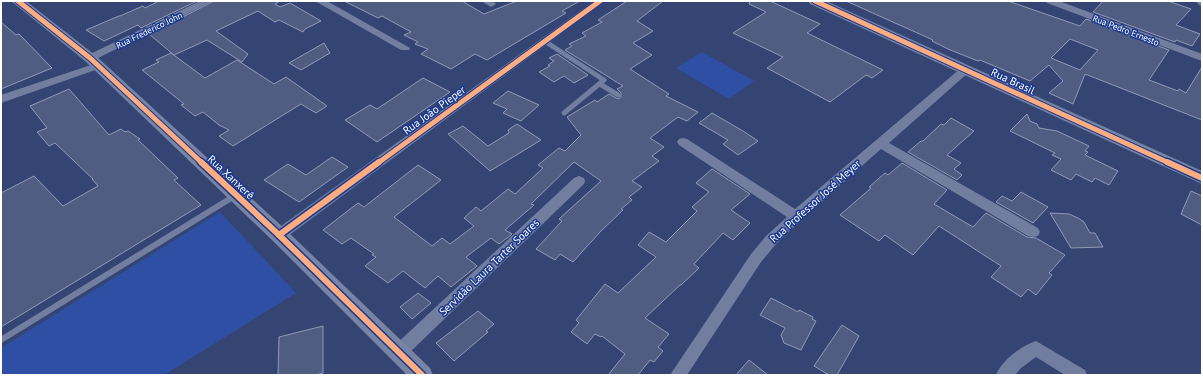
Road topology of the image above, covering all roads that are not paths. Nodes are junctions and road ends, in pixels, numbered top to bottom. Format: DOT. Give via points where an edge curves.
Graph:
graph roads {
  1 [pos="18,1"];
  2 [pos="208,1"];
  3 [pos="320,1"];
  4 [pos="600,1"];
  5 [pos="815,1"];
  6 [pos="1050,1"];
  7 [pos="546,42"];
  8 [pos="405,48"];
  9 [pos="1202,58"];
  10 [pos="94,62"];
  11 [pos="965,70"];
  12 [pos="600,84"];
  13 [pos="618,95"];
  14 [pos="1,99"];
  15 [pos="564,113"];
  16 [pos="683,142"];
  17 [pos="880,143"];
  18 [pos="1202,178"];
  19 [pos="579,181"];
  20 [pos="236,195"];
  21 [pos="796,216"];
  22 [pos="1033,232"];
  23 [pos="279,235"];
  24 [pos="1,340"];
  25 [pos="399,352"];
  26 [pos="422,375"];
  27 [pos="678,375"];
  28 [pos="1004,375"];
  29 [pos="1079,375"];
  1 -- 10 [label="street, Rua Xanxerê"];
  2 -- 10 [label="street, Rua Frederico John"];
  3 -- 8 [label="street"];
  4 -- 7 [label="street, Rua João Pieper"];
  5 -- 11 [label="street, Rua Brasil"];
  6 -- 9 [label="street, Rua Pedro Ernesto"];
  7 -- 12 [label="lane" via="604,80"];
  7 -- 23 [label="street, Rua João Pieper"];
  10 -- 14 [label="street, Rua Frederico John"];
  10 -- 20 [label="street, Rua Xanxerê"];
  11 -- 17 [label="street, Rua Professor José Meyer"];
  11 -- 18 [label="street, Rua Brasil"];
  12 -- 13 [label="lane"];
  12 -- 15 [label="lane"];
  16 -- 21 [label="street"];
  17 -- 21 [label="street, Rua Professor José Meyer"];
  17 -- 22 [label="street"];
  19 -- 25 [label="street, Servidão Laura Tarter Soares"];
  20 -- 23 [label="street, Rua Xanxerê"];
  20 -- 24 [label="lane"];
  21 -- 27 [label="street, Rua Professor José Meyer" via="756,258"];
  23 -- 25 [label="street, Rua Xanxerê"];
  25 -- 26 [label="street, Rua Xanxerê"];
  28 -- 29 [label="street" via="1015,363 1036,348"];
}
